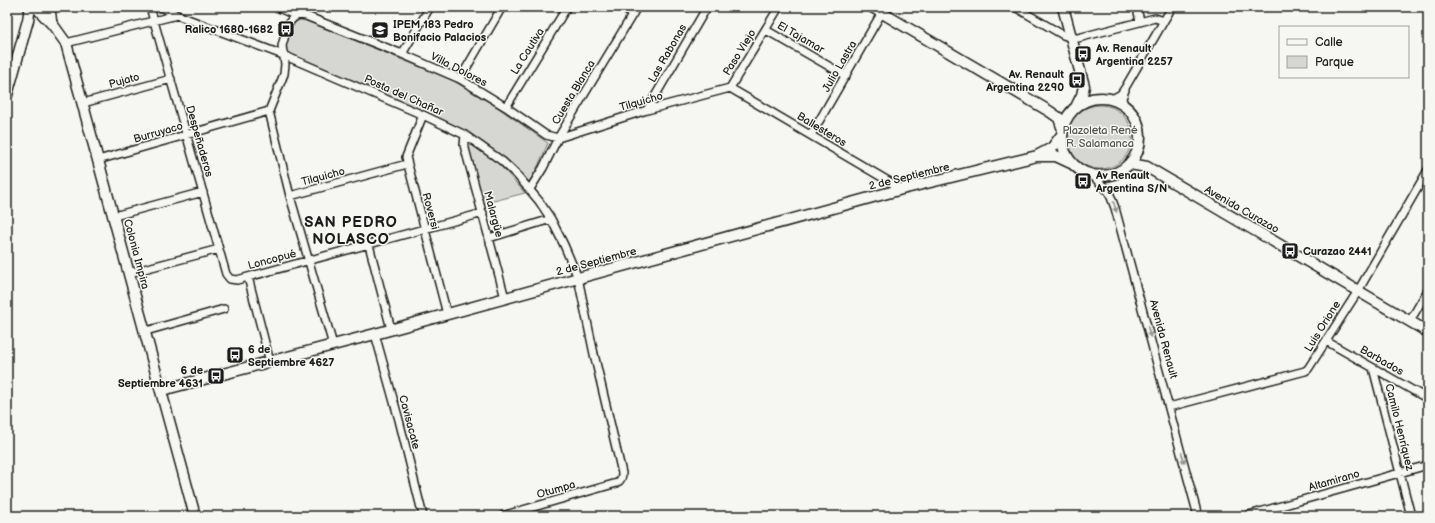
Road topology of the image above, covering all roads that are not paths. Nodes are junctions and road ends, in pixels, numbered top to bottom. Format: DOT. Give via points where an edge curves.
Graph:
graph roads {
  1 [pos="30,7"];
  2 [pos="36,7"];
  3 [pos="51,7"];
  4 [pos="150,7"];
  5 [pos="161,7"];
  6 [pos="277,7"];
  7 [pos="308,7"];
  8 [pos="430,7"];
  9 [pos="502,7"];
  10 [pos="567,7"];
  11 [pos="620,7"];
  12 [pos="637,7"];
  13 [pos="707,7"];
  14 [pos="779,7"];
  15 [pos="872,7"];
  16 [pos="1015,7"];
  17 [pos="1064,7"];
  18 [pos="1137,7"];
  19 [pos="1172,7"];
  20 [pos="884,10"];
  21 [pos="632,14"];
  22 [pos="176,15"];
  23 [pos="299,15"];
  24 [pos="154,20"];
  25 [pos="1164,21"];
  26 [pos="1140,22"];
  27 [pos="53,25"];
  28 [pos="766,30"];
  29 [pos="1072,38"];
  30 [pos="66,44"];
  31 [pos="402,54"];
  32 [pos="283,55"];
  33 [pos="1082,75"];
  34 [pos="846,76"];
  35 [pos="171,79"];
  36 [pos="460,79"];
  37 [pos="730,88"];
  38 [pos="1125,88"];
  39 [pos="7,95"];
  40 [pos="1098,97"];
  41 [pos="1112,99"];
  42 [pos="83,103"];
  43 [pos="1124,106"];
  44 [pos="506,107"];
  45 [pos="647,110"];
  46 [pos="1072,110"];
  47 [pos="269,111"];
  48 [pos="1049,111"];
  49 [pos="423,115"];
  50 [pos="1062,132"];
  51 [pos="187,135"];
  52 [pos="465,135"];
  53 [pos="811,135"];
  54 [pos="558,138"];
  55 [pos="1136,153"];
  56 [pos="1037,156"];
  57 [pos="98,160"];
  58 [pos="407,164"];
  59 [pos="1130,164"];
  60 [pos="1074,165"];
  61 [pos="1147,167"];
  62 [pos="1428,170"];
  63 [pos="1093,176"];
  64 [pos="1426,180"];
  65 [pos="530,189"];
  66 [pos="902,189"];
  67 [pos="203,192"];
  68 [pos="290,196"];
  69 [pos="483,214"];
  70 [pos="114,216"];
  71 [pos="551,220"];
  72 [pos="424,229"];
  73 [pos="489,238"];
  74 [pos="368,244"];
  75 [pos="219,248"];
  76 [pos="308,260"];
  77 [pos="130,273"];
  78 [pos="248,277"];
  79 [pos="578,278"];
  80 [pos="230,279"];
  81 [pos="1428,290"];
  82 [pos="1358,291"];
  83 [pos="505,298"];
  84 [pos="224,309"];
  85 [pos="447,314"];
  86 [pos="1410,321"];
  87 [pos="391,329"];
  88 [pos="146,331"];
  89 [pos="1428,332"];
  90 [pos="375,334"];
  91 [pos="1326,341"];
  92 [pos="333,345"];
  93 [pos="270,362"];
  94 [pos="1373,368"];
  95 [pos="162,390"];
  96 [pos="1428,399"];
  97 [pos="1169,407"];
  98 [pos="1428,465"];
  99 [pos="1400,473"];
  100 [pos="617,483"];
  101 [pos="195,516"];
  102 [pos="423,516"];
  103 [pos="502,516"];
  104 [pos="1198,516"];
  105 [pos="1245,516"];
  106 [pos="1411,516"];
  1 -- 39 [label="street"];
  2 -- 27 [label="street, Colonia Impira"];
  3 -- 27 [label="street"];
  4 -- 24 [label="street, Despeñaderos"];
  5 -- 22 [label="street, Posta del Chañar"];
  6 -- 23 [label="street, Villa Dolores"];
  7 -- 23 [label="street"];
  8 -- 31 [label="street"];
  9 -- 36 [label="street"];
  10 -- 44 [label="street, La Cautiva"];
  11 -- 21 [label="street"];
  12 -- 21 [label="street, Cuesta Blanca"];
  13 -- 45 [label="street, Las Rabonas"];
  14 -- 28 [label="street, Paso Viejo"];
  15 -- 20 [label="street"];
  16 -- 29 [label="street"];
  17 -- 29 [label="street"];
  18 -- 26 [label="street"];
  19 -- 25 [label="street"];
  20 -- 34 [label="street, Julio Lastra"];
  20 -- 48 [label="street"];
  21 -- 54 [label="street, Cuesta Blanca"];
  22 -- 24 [label="street"];
  22 -- 32 [label="street, Posta del Chañar"];
  23 -- 31 [label="street, Villa Dolores"];
  23 -- 32 [label="street" via="288,24 282,46"];
  24 -- 30 [label="street"];
  24 -- 35 [label="street, Despeñaderos"];
  25 -- 26 [label="street" via="1155,18"];
  25 -- 38 [label="street"];
  26 -- 29 [label="street"];
  27 -- 30 [label="street, Colonia Impira"];
  28 -- 34 [label="street, El Tajamar"];
  28 -- 37 [label="street, Paso Viejo"];
  29 -- 33 [label="street"];
  30 -- 42 [label="street, Colonia Impira"];
  31 -- 36 [label="street, Villa Dolores"];
  32 -- 47 [label="street" via="284,74"];
  32 -- 49 [label="street, Posta del Chañar"];
  33 -- 40 [label="street" via="1089,89"];
  33 -- 46 [label="street" via="1084,91"];
  34 -- 53 [label="street, Julio Lastra"];
  35 -- 42 [label="street, Pujato"];
  35 -- 51 [label="street, Despeñaderos"];
  36 -- 44 [label="street, Villa Dolores"];
  37 -- 45 [label="street, Tilquicho"];
  37 -- 53 [label="street, Ballesteros"];
  38 -- 41 [label="street"];
  38 -- 43 [label="street" via="1122,98"];
  40 -- 41 [label="street"];
  40 -- 46 [label="street" via="1088,99"];
  41 -- 43 [label="street"];
  42 -- 57 [label="street, Colonia Impira"];
  43 -- 55 [label="street" via="1134,116 1138,125 1140,136"];
  44 -- 54 [label="street, Villa Dolores" via="546,135"];
  45 -- 54 [label="street, Tilquicho"];
  46 -- 48 [label="street" via="1058,114"];
  46 -- 50 [label="street"];
  47 -- 51 [label="street, Burruyaco"];
  47 -- 68 [label="street"];
  48 -- 50 [label="street" via="1059,118"];
  49 -- 52 [label="street, Posta del Chañar"];
  49 -- 58 [label="street, Roversi" via="406,157"];
  50 -- 56 [label="street, 2 de Septiembre" via="1052,148"];
  50 -- 60 [label="street" via="1063,149"];
  51 -- 57 [label="street, Burruyaco"];
  51 -- 67 [label="street, Despeñaderos"];
  52 -- 65 [label="street, Posta del Chañar" via="502,161"];
  52 -- 69 [label="street, Malargüe" via="464,145"];
  53 -- 66 [label="street, Ballesteros"];
  54 -- 65 [label="street, Cuesta Blanca"];
  55 -- 59 [label="street"];
  55 -- 61 [label="street, Avenida Curazao"];
  56 -- 60 [label="street, 2 de Septiembre" via="1056,156"];
  56 -- 66 [label="street, 2 de Septiembre"];
  57 -- 70 [label="street, Colonia Impira"];
  58 -- 68 [label="street, Tilquicho"];
  58 -- 72 [label="street, Roversi"];
  59 -- 61 [label="street, Avenida Curazao"];
  59 -- 63 [label="street" via="1114,174"];
  60 -- 63 [label="street"];
  61 -- 82 [label="street, Avenida Curazao"];
  62 -- 64 [label="street, Luis Orione"];
  63 -- 97 [label="street, Avenida Renault, one-way" via="1109,192 1114,203"];
  64 -- 82 [label="street, Luis Orione"];
  65 -- 71 [label="street, Posta del Chañar"];
  66 -- 79 [label="street, 2 de Septiembre"];
  67 -- 70 [label="street"];
  67 -- 75 [label="street, Despeñaderos"];
  68 -- 76 [label="street"];
  69 -- 72 [label="street, Loncopué"];
  69 -- 73 [label="street, Malargüe"];
  70 -- 77 [label="street, Colonia Impira"];
  71 -- 73 [label="street"];
  71 -- 79 [label="street, Posta del Chañar"];
  72 -- 74 [label="street, Loncopué"];
  72 -- 85 [label="street, Roversi"];
  73 -- 83 [label="street, Malargüe"];
  74 -- 76 [label="street, Loncopué"];
  74 -- 87 [label="street"];
  75 -- 77 [label="street"];
  75 -- 80 [label="street, Despeñaderos" via="226,274"];
  76 -- 78 [label="street, Loncopué"];
  76 -- 92 [label="street"];
  77 -- 88 [label="street, Colonia Impira"];
  78 -- 80 [label="street, Loncopué"];
  78 -- 93 [label="street"];
  79 -- 83 [label="street, 2 de Septiembre"];
  79 -- 100 [label="street, Posta del Chañar" via="622,473"];
  81 -- 86 [label="street"];
  82 -- 86 [label="street, Avenida Curazao"];
  82 -- 91 [label="street, Luis Orione"];
  83 -- 85 [label="street, 2 de Septiembre"];
  84 -- 88 [label="street"];
  85 -- 87 [label="street, 2 de Septiembre"];
  86 -- 89 [label="street, Avenida Curazao"];
  87 -- 90 [label="street, 2 de Septiembre"];
  88 -- 95 [label="street, Colonia Impira"];
  90 -- 92 [label="street, 2 de Septiembre"];
  90 -- 102 [label="street, Cavisacate"];
  91 -- 94 [label="street, Barbados"];
  91 -- 97 [label="street, Luis Orione" via="1305,371"];
  92 -- 93 [label="street, 2 de Septiembre"];
  93 -- 95 [label="street, 2 de Septiembre"];
  94 -- 96 [label="street, Barbados"];
  94 -- 99 [label="street, Camilo Henríquez"];
  95 -- 101 [label="street, Colonia Impira"];
  97 -- 104 [label="street, Avenida Renault, one-way"];
  98 -- 99 [label="street, Altamirano"];
  99 -- 105 [label="street, Altamirano"];
  99 -- 106 [label="street, Camilo Henríquez"];
  100 -- 103 [label="street, Otumpa"];
}
